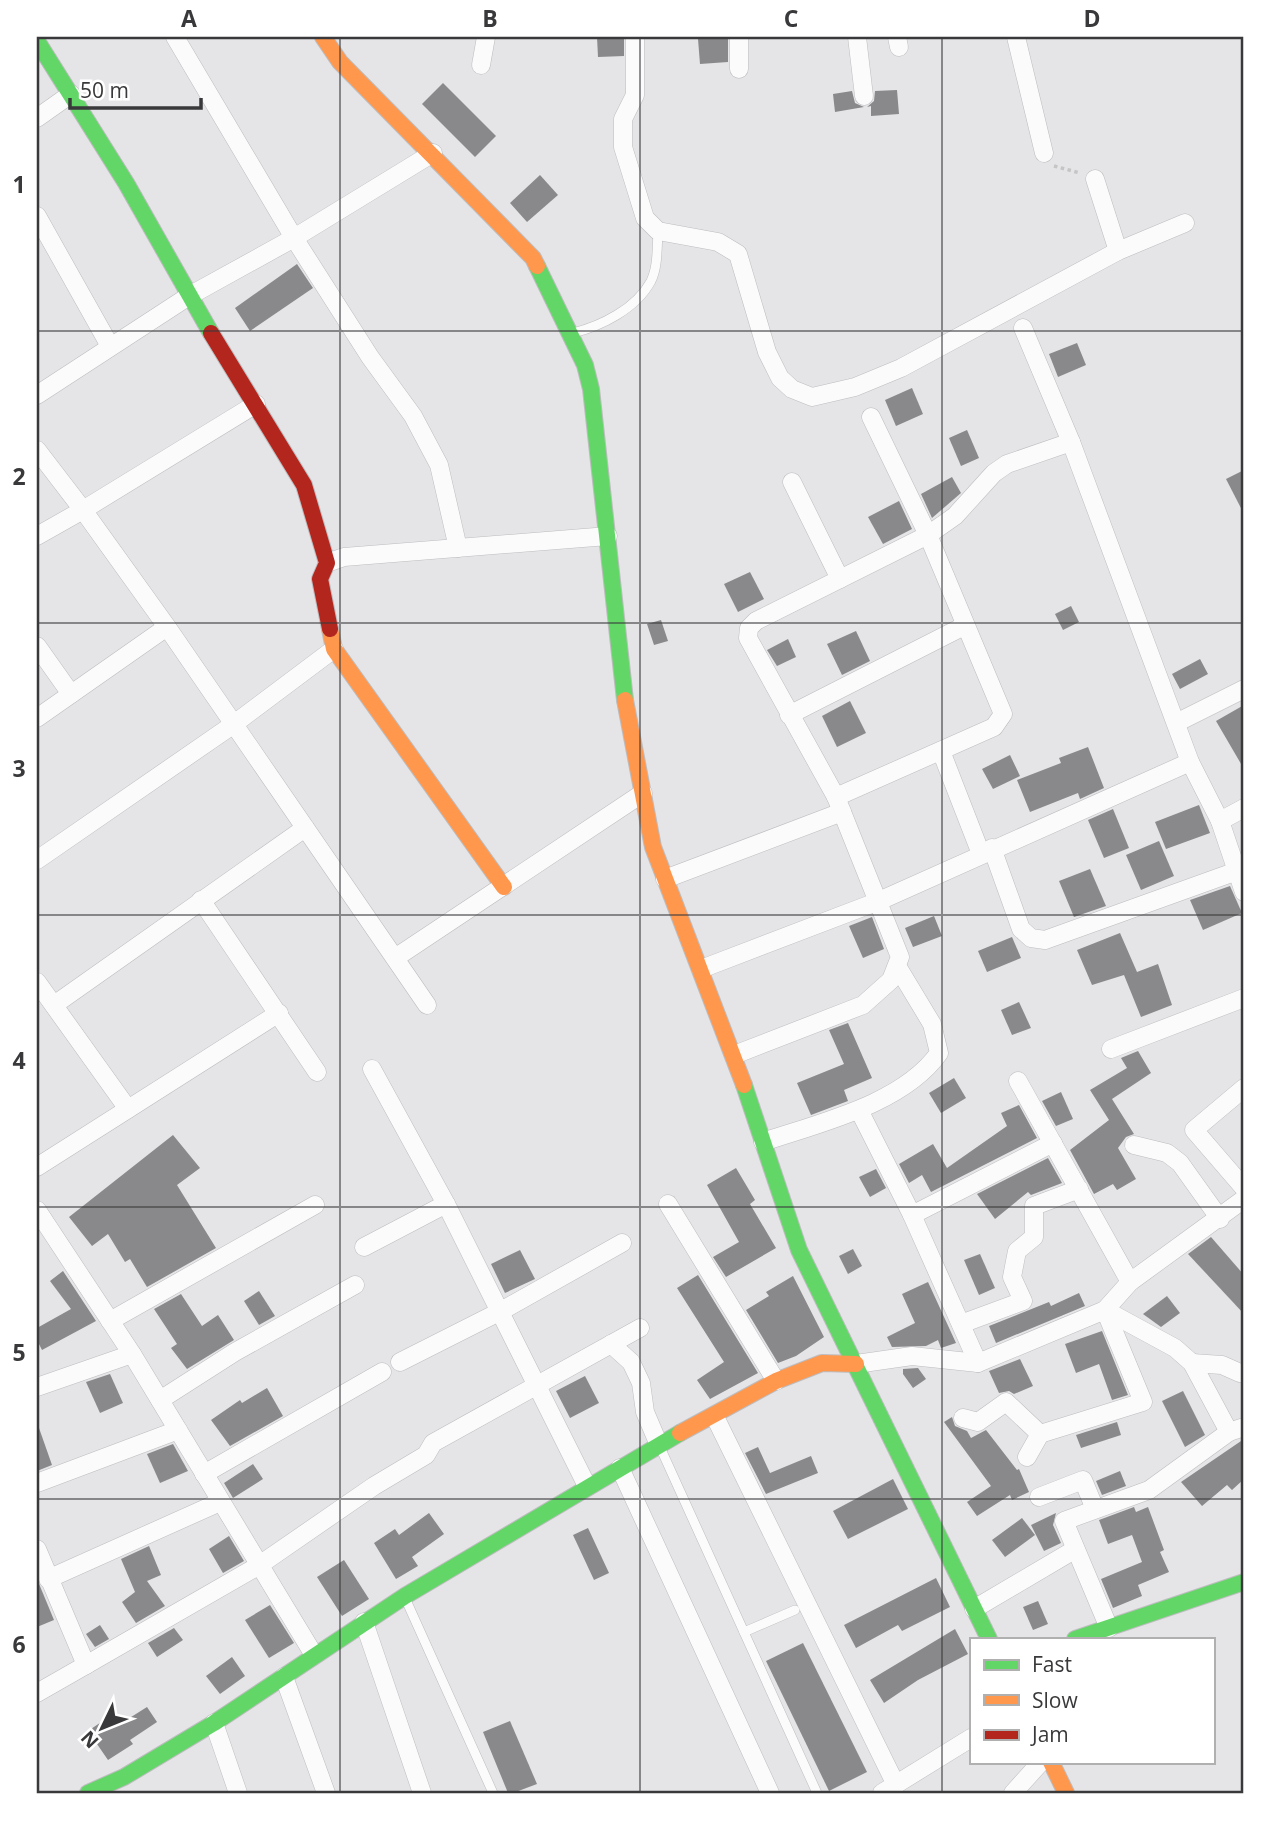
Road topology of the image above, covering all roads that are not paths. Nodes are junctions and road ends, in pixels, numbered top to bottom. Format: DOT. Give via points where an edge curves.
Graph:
graph roads {
  1 [pos="175,37"];
  2 [pos="323,37"];
  3 [pos="486,37"];
  4 [pos="635,37"];
  5 [pos="738,37"];
  6 [pos="857,37"];
  7 [pos="1016,37"];
  8 [pos="37,41"];
  9 [pos="481,65"];
  10 [pos="738,69"];
  11 [pos="71,94"];
  12 [pos="864,96"];
  13 [pos="37,118"];
  14 [pos="433,153"];
  15 [pos="1044,153"];
  16 [pos="1095,178"];
  17 [pos="37,216"];
  18 [pos="1185,223"];
  19 [pos="658,231"];
  20 [pos="295,238"];
  21 [pos="1118,251"];
  22 [pos="189,296"];
  23 [pos="1023,328"];
  24 [pos="571,334"];
  25 [pos="110,346"];
  26 [pos="37,395"];
  27 [pos="256,404"];
  28 [pos="870,417"];
  29 [pos="1071,442"];
  30 [pos="37,450"];
  31 [pos="792,482"];
  32 [pos="83,510"];
  33 [pos="928,535"];
  34 [pos="37,536"];
  35 [pos="608,536"];
  36 [pos="458,548"];
  37 [pos="327,563"];
  38 [pos="840,579"];
  39 [pos="964,626"];
  40 [pos="167,627"];
  41 [pos="37,646"];
  42 [pos="334,649"];
  43 [pos="1244,689"];
  44 [pos="71,694"];
  45 [pos="789,715"];
  46 [pos="37,718"];
  47 [pos="1178,722"];
  48 [pos="234,724"];
  49 [pos="941,751"];
  50 [pos="1190,762"];
  51 [pos="643,793"];
  52 [pos="839,804"];
  53 [pos="1244,808"];
  54 [pos="1220,821"];
  55 [pos="305,828"];
  56 [pos="987,851"];
  57 [pos="37,860"];
  58 [pos="1237,871"];
  59 [pos="665,879"];
  60 [pos="504,887"];
  61 [pos="1244,892"];
  62 [pos="201,900"];
  63 [pos="879,901"];
  64 [pos="395,958"];
  65 [pos="897,965"];
  66 [pos="701,969"];
  67 [pos="37,982"];
  68 [pos="1244,998"];
  69 [pos="54,1005"];
  70 [pos="427,1005"];
  71 [pos="279,1013"];
  72 [pos="1111,1049"];
  73 [pos="734,1055"];
  74 [pos="372,1069"];
  75 [pos="317,1072"];
  76 [pos="1018,1081"];
  77 [pos="1244,1088"];
  78 [pos="128,1109"];
  79 [pos="859,1110"];
  80 [pos="763,1142"];
  81 [pos="1053,1143"];
  82 [pos="1134,1145"];
  83 [pos="37,1167"];
  84 [pos="1244,1188"];
  85 [pos="1079,1189"];
  86 [pos="1244,1199"];
  87 [pos="446,1204"];
  88 [pos="668,1204"];
  89 [pos="315,1205"];
  90 [pos="37,1210"];
  91 [pos="912,1216"];
  92 [pos="1220,1219"];
  93 [pos="622,1243"];
  94 [pos="364,1247"];
  95 [pos="1130,1282"];
  96 [pos="355,1285"];
  97 [pos="1105,1310"];
  98 [pos="501,1311"];
  99 [pos="110,1321"];
  100 [pos="961,1325"];
  101 [pos="640,1328"];
  102 [pos="611,1344"];
  103 [pos="132,1354"];
  104 [pos="400,1362"];
  105 [pos="978,1363"];
  106 [pos="1192,1363"];
  107 [pos="856,1364"];
  108 [pos="382,1372"];
  109 [pos="1240,1373"];
  110 [pos="776,1381"];
  111 [pos="38,1382"];
  112 [pos="538,1383"];
  113 [pos="159,1400"];
  114 [pos="715,1417"];
  115 [pos="963,1418"];
  116 [pos="1236,1429"];
  117 [pos="178,1430"];
  118 [pos="1040,1434"];
  119 [pos="659,1445"];
  120 [pos="1027,1457"];
  121 [pos="620,1468"];
  122 [pos="204,1474"];
  123 [pos="37,1483"];
  124 [pos="587,1486"];
  125 [pos="1039,1497"];
  126 [pos="220,1502"];
  127 [pos="1095,1509"];
  128 [pos="37,1549"];
  129 [pos="1074,1550"];
  130 [pos="258,1566"];
  131 [pos="48,1580"];
  132 [pos="1244,1582"];
  133 [pos="405,1596"];
  134 [pos="974,1609"];
  135 [pos="795,1611"];
  136 [pos="364,1622"];
  137 [pos="1109,1628"];
  138 [pos="744,1632"];
  139 [pos="988,1638"];
  140 [pos="1078,1638"];
  141 [pos="314,1655"];
  142 [pos="86,1665"];
  143 [pos="284,1677"];
  144 [pos="37,1693"];
  145 [pos="214,1723"];
  146 [pos="970,1739"];
  147 [pos="1039,1764"];
  148 [pos="1052,1764"];
  149 [pos="127,1785"];
  150 [pos="889,1789"];
  151 [pos="88,1793"];
  152 [pos="238,1793"];
  153 [pos="326,1793"];
  154 [pos="422,1793"];
  155 [pos="493,1793"];
  156 [pos="770,1793"];
  157 [pos="817,1793"];
  158 [pos="1013,1793"];
  159 [pos="1066,1793"];
  1 -- 20 [label="street"];
  2 -- 14 [label="street" via="340,62"];
  3 -- 9 [label="street"];
  4 -- 19 [label="street" via="635,95 623,119 623,147 645,218"];
  5 -- 10 [label="street"];
  6 -- 12 [label="street"];
  7 -- 15 [label="street"];
  8 -- 11 [label="street"];
  11 -- 13 [label="street"];
  11 -- 22 [label="street"];
  14 -- 20 [label="street"];
  14 -- 24 [label="street" via="533,258"];
  16 -- 21 [label="street"];
  17 -- 25 [label="street"];
  18 -- 21 [label="street"];
  19 -- 21 [label="street" via="718,242 738,254 767,352 780,378 812,397 855,387 901,368"];
  19 -- 24 [label="lane" via="652,281 597,327"];
  20 -- 22 [label="street"];
  20 -- 36 [label="street" via="413,416 439,465"];
  22 -- 25 [label="street"];
  22 -- 27 [label="street"];
  23 -- 29 [label="street"];
  24 -- 35 [label="street" via="591,389"];
  25 -- 26 [label="street"];
  27 -- 32 [label="street"];
  27 -- 37 [label="street" via="304,485"];
  28 -- 33 [label="street"];
  29 -- 33 [label="street" via="1007,464 955,516"];
  29 -- 47 [label="street"];
  30 -- 32 [label="street"];
  31 -- 38 [label="street"];
  32 -- 34 [label="street"];
  32 -- 40 [label="street"];
  33 -- 38 [label="street"];
  33 -- 39 [label="street"];
  35 -- 36 [label="street"];
  35 -- 51 [label="street" via="625,701"];
  36 -- 37 [label="street" via="344,557"];
  37 -- 42 [label="street" via="320,579"];
  38 -- 45 [label="street" via="749,628 748,638"];
  39 -- 45 [label="street"];
  39 -- 49 [label="street" via="1003,715 994,727"];
  40 -- 44 [label="street"];
  40 -- 48 [label="street"];
  41 -- 44 [label="street"];
  42 -- 48 [label="street"];
  42 -- 60 [label="street"];
  43 -- 47 [label="street"];
  44 -- 46 [label="street"];
  45 -- 52 [label="street"];
  47 -- 50 [label="street"];
  48 -- 55 [label="street"];
  48 -- 57 [label="street"];
  49 -- 52 [label="street"];
  49 -- 56 [label="street"];
  50 -- 54 [label="street"];
  50 -- 56 [label="street"];
  51 -- 59 [label="street" via="653,847"];
  51 -- 60 [label="street"];
  52 -- 59 [label="street"];
  52 -- 63 [label="street"];
  53 -- 54 [label="street"];
  54 -- 58 [label="street"];
  55 -- 62 [label="street"];
  55 -- 64 [label="street"];
  56 -- 58 [label="street" via="1021,929 1031,938 1045,940"];
  56 -- 63 [label="street"];
  58 -- 61 [label="street"];
  59 -- 66 [label="street"];
  60 -- 64 [label="street"];
  62 -- 69 [label="street"];
  62 -- 71 [label="street"];
  63 -- 65 [label="street" via="900,957"];
  63 -- 66 [label="street"];
  64 -- 70 [label="street"];
  65 -- 73 [label="street" via="891,980 863,1005"];
  65 -- 79 [label="street" via="932,1024 939,1053 926,1071"];
  66 -- 73 [label="street"];
  67 -- 69 [label="street"];
  68 -- 72 [label="street"];
  69 -- 78 [label="street"];
  71 -- 75 [label="street"];
  71 -- 78 [label="street"];
  73 -- 80 [label="street"];
  74 -- 87 [label="street"];
  76 -- 81 [label="street"];
  77 -- 84 [label="street" via="1194,1130"];
  78 -- 83 [label="street"];
  79 -- 80 [label="street"];
  79 -- 91 [label="street"];
  80 -- 107 [label="street" via="799,1250"];
  81 -- 85 [label="street"];
  81 -- 91 [label="street"];
  82 -- 92 [label="street" via="1167,1153 1180,1163"];
  85 -- 95 [label="street"];
  85 -- 100 [label="street" via="1034,1206 1034,1237 1017,1251 1012,1277 1023,1301"];
  86 -- 92 [label="street"];
  87 -- 94 [label="street"];
  87 -- 98 [label="street"];
  88 -- 110 [label="street"];
  89 -- 99 [label="street"];
  90 -- 99 [label="street"];
  91 -- 100 [label="street"];
  92 -- 95 [label="street"];
  93 -- 98 [label="street"];
  95 -- 97 [label="street"];
  96 -- 113 [label="street"];
  97 -- 105 [label="street"];
  97 -- 106 [label="street" via="1175,1348"];
  97 -- 118 [label="street" via="1143,1402"];
  98 -- 104 [label="street"];
  98 -- 112 [label="street"];
  99 -- 103 [label="street"];
  100 -- 105 [label="street"];
  101 -- 102 [label="street"];
  102 -- 112 [label="street"];
  102 -- 119 [label="street" via="631,1362 641,1383 645,1412"];
  103 -- 111 [label="street"];
  103 -- 113 [label="street"];
  105 -- 107 [label="street" via="912,1356"];
  106 -- 109 [label="street" via="1222,1365"];
  106 -- 116 [label="street"];
  107 -- 110 [label="street" via="821,1363"];
  107 -- 134 [label="street"];
  108 -- 122 [label="street"];
  110 -- 114 [label="street"];
  112 -- 124 [label="street"];
  112 -- 130 [label="street" via="433,1443 426,1455"];
  113 -- 117 [label="street"];
  114 -- 119 [label="street"];
  114 -- 150 [label="street"];
  115 -- 118 [label="street" via="978,1422 1006,1402"];
  116 -- 127 [label="street" via="1149,1490"];
  117 -- 122 [label="street"];
  117 -- 123 [label="street"];
  118 -- 120 [label="street"];
  119 -- 121 [label="street"];
  119 -- 138 [label="lane"];
  121 -- 124 [label="street"];
  121 -- 156 [label="street"];
  122 -- 126 [label="street"];
  124 -- 133 [label="street"];
  125 -- 127 [label="street" via="1083,1480"];
  126 -- 130 [label="street"];
  126 -- 131 [label="street"];
  127 -- 129 [label="street" via="1064,1521"];
  128 -- 131 [label="street"];
  129 -- 134 [label="street"];
  129 -- 137 [label="street"];
  130 -- 141 [label="street"];
  130 -- 142 [label="street"];
  131 -- 142 [label="street"];
  132 -- 137 [label="street"];
  133 -- 136 [label="street"];
  133 -- 155 [label="lane"];
  134 -- 139 [label="street"];
  135 -- 138 [label="lane"];
  136 -- 141 [label="street"];
  136 -- 154 [label="street"];
  137 -- 140 [label="street"];
  138 -- 157 [label="lane"];
  141 -- 143 [label="street"];
  142 -- 144 [label="street"];
  143 -- 145 [label="street"];
  143 -- 153 [label="street"];
  145 -- 149 [label="street"];
  145 -- 152 [label="street"];
  146 -- 150 [label="street"];
  147 -- 158 [label="street"];
  148 -- 159 [label="street"];
  149 -- 151 [label="street"];
}
